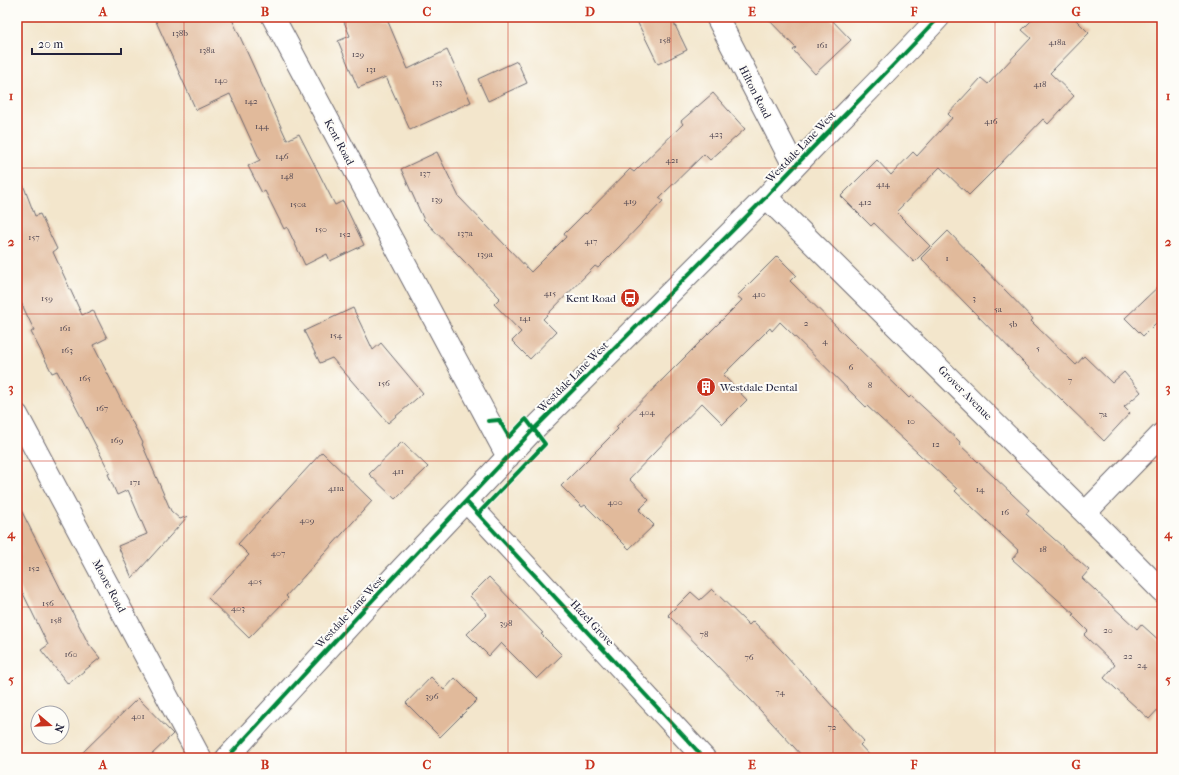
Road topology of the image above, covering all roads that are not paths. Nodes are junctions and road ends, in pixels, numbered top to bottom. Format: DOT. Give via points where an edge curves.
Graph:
graph roads {
  1 [pos="273,17"];
  2 [pos="716,17"];
  3 [pos="939,17"];
  4 [pos="794,166"];
  5 [pos="766,197"];
  6 [pos="19,423"];
  7 [pos="1162,434"];
  8 [pos="25,448"];
  9 [pos="508,457"];
  10 [pos="466,501"];
  11 [pos="1085,512"];
  12 [pos="1162,591"];
  13 [pos="200,758"];
  14 [pos="227,758"];
  15 [pos="704,758"];
  1 -- 9 [label="street, Kent Road"];
  2 -- 4 [label="street, Hilton Road"];
  3 -- 4 [label="street, Westdale Lane West"];
  4 -- 5 [label="street, Westdale Lane West"];
  5 -- 9 [label="street, Westdale Lane West"];
  5 -- 11 [label="street, Grover Avenue"];
  6 -- 8 [label="street, Moore Road"];
  7 -- 11 [label="street"];
  8 -- 13 [label="street, Moore Road"];
  9 -- 10 [label="street, Westdale Lane West"];
  10 -- 14 [label="street, Westdale Lane West"];
  10 -- 15 [label="street, Hazel Grove"];
  11 -- 12 [label="street, Grover Avenue"];
}
